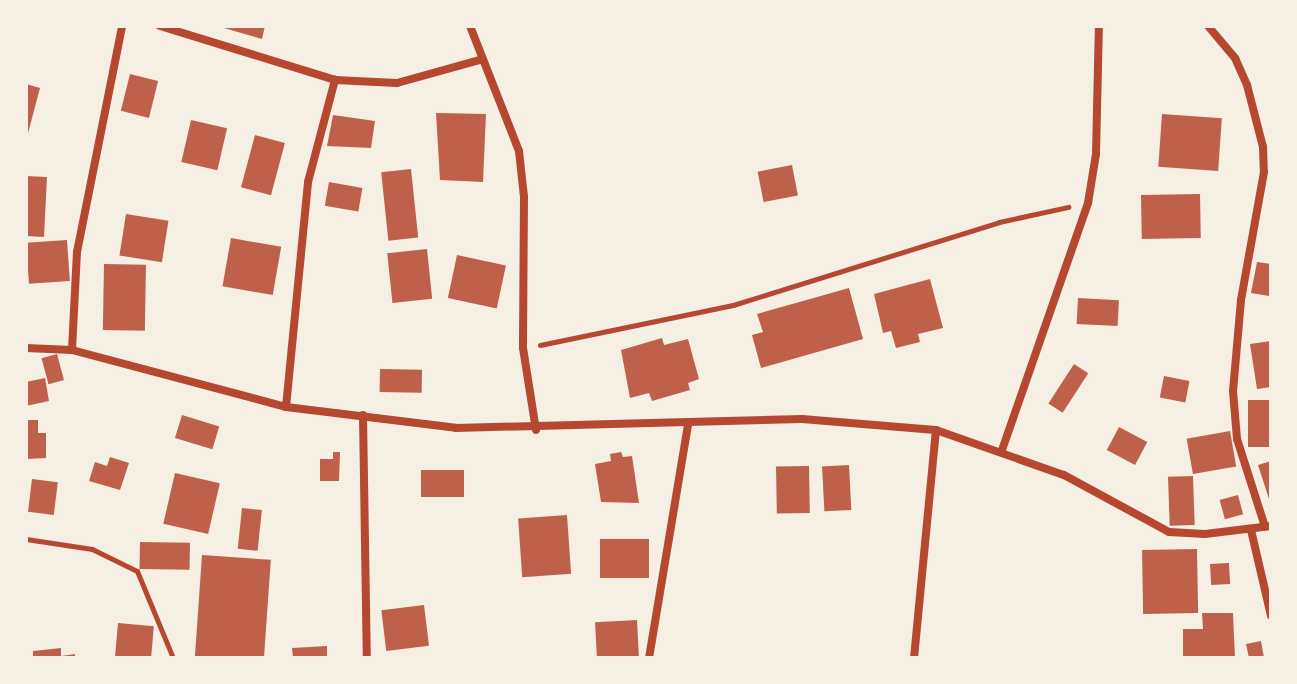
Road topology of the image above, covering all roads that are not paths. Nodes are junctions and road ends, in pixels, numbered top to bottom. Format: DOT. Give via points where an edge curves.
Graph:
graph roads {
  1 [pos="122,26"];
  2 [pos="160,26"];
  3 [pos="470,26"];
  4 [pos="1099,26"];
  5 [pos="1208,26"];
  6 [pos="483,59"];
  7 [pos="335,80"];
  8 [pos="1266,186"];
  9 [pos="26,348"];
  10 [pos="72,350"];
  11 [pos="286,407"];
  12 [pos="363,415"];
  13 [pos="688,424"];
  14 [pos="536,430"];
  15 [pos="936,430"];
  16 [pos="1002,450"];
  17 [pos="1268,527"];
  18 [pos="1251,530"];
  19 [pos="1271,616"];
  20 [pos="367,658"];
  21 [pos="649,658"];
  22 [pos="914,658"];
  1 -- 10 [label="street" via="77,252"];
  2 -- 7 [label="street"];
  3 -- 6 [label="street"];
  4 -- 16 [label="street" via="1096,154 1088,203"];
  5 -- 8 [label="street" via="1235,58 1247,85 1263,147"];
  6 -- 7 [label="street" via="417,80"];
  6 -- 14 [label="street" via="519,151 524,197 523,348"];
  7 -- 11 [label="street" via="308,182"];
  8 -- 17 [label="street" via="1241,300 1233,405 1237,439"];
  9 -- 10 [label="street"];
  10 -- 11 [label="street"];
  11 -- 12 [label="street"];
  12 -- 14 [label="street" via="456,428"];
  12 -- 20 [label="street"];
  13 -- 14 [label="street"];
  13 -- 15 [label="street" via="802,419"];
  13 -- 21 [label="street"];
  15 -- 16 [label="street"];
  15 -- 22 [label="street"];
  16 -- 18 [label="street" via="1064,475 1169,532"];
  17 -- 18 [label="street"];
  18 -- 19 [label="street"];
}
